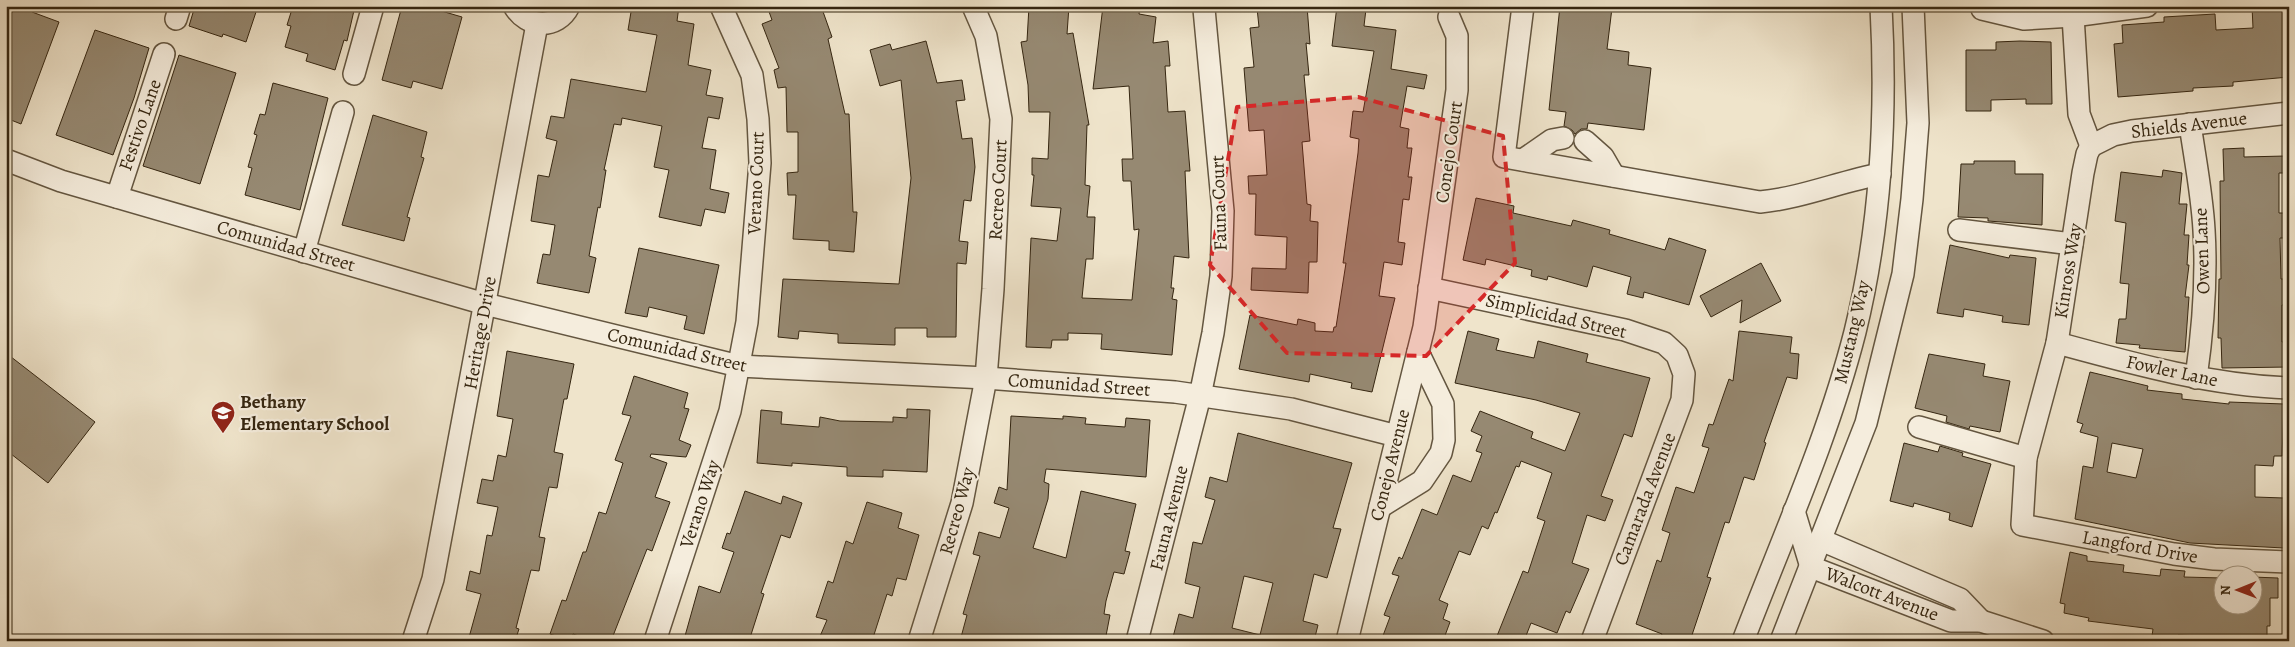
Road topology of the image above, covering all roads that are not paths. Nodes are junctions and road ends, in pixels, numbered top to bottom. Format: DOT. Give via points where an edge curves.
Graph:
graph roads {
  1 [pos="373,6"];
  2 [pos="514,6"];
  3 [pos="570,6"];
  4 [pos="721,6"];
  5 [pos="973,6"];
  6 [pos="1524,6"];
  7 [pos="1882,6"];
  8 [pos="1913,6"];
  9 [pos="2147,6"];
  10 [pos="1204,9"];
  11 [pos="1982,9"];
  12 [pos="2073,16"];
  13 [pos="1449,17"];
  14 [pos="537,24"];
  15 [pos="164,54"];
  16 [pos="354,74"];
  17 [pos="342,112"];
  18 [pos="2289,113"];
  19 [pos="2190,124"];
  20 [pos="1563,138"];
  21 [pos="1585,141"];
  22 [pos="2091,146"];
  23 [pos="6,160"];
  24 [pos="1523,160"];
  25 [pos="1880,174"];
  26 [pos="1614,176"];
  27 [pos="117,197"];
  28 [pos="1959,230"];
  29 [pos="2072,244"];
  30 [pos="304,252"];
  31 [pos="1429,288"];
  32 [pos="485,304"];
  33 [pos="2057,343"];
  34 [pos="1418,352"];
  35 [pos="1677,354"];
  36 [pos="739,366"];
  37 [pos="986,378"];
  38 [pos="2196,378"];
  39 [pos="2289,388"];
  40 [pos="1200,396"];
  41 [pos="1919,427"];
  42 [pos="1398,436"];
  43 [pos="2026,458"];
  44 [pos="1380,507"];
  45 [pos="1794,511"];
  46 [pos="2022,525"];
  47 [pos="1821,540"];
  48 [pos="2289,562"];
  49 [pos="1811,566"];
  50 [pos="1981,622"];
  51 [pos="414,641"];
  52 [pos="655,641"];
  53 [pos="919,641"];
  54 [pos="1138,641"];
  55 [pos="1347,641"];
  56 [pos="1592,641"];
  57 [pos="1743,641"];
  58 [pos="1781,641"];
  59 [pos="2042,641"];
  1 -- 16 [label="street"];
  2 -- 14 [label="street" via="520,15"];
  3 -- 14 [label="street" via="558,20"];
  4 -- 36 [label="street, Verano Court" via="752,75 758,120 760,163 754,248"];
  5 -- 37 [label="street, Recreo Court" via="986,36 1001,119"];
  6 -- 24 [label="street" via="1504,157"];
  7 -- 25 [label="street, Mustang Way" via="1885,76"];
  8 -- 47 [label="street, Mustang Way" via="1918,123 1902,274 1866,423"];
  9 -- 12 [label="street"];
  10 -- 40 [label="street, Fauna Court" via="1223,211 1222,276"];
  11 -- 12 [label="street" via="2024,19"];
  12 -- 22 [label="street" via="2079,114"];
  13 -- 31 [label="street, Conejo Court" via="1456,36 1458,90"];
  14 -- 32 [label="street, Heritage Drive"];
  15 -- 27 [label="street, Festivo Lane"];
  17 -- 30 [label="street"];
  18 -- 19 [label="street, Shields Avenue"];
  19 -- 22 [label="street, Shields Avenue" via="2132,131"];
  19 -- 38 [label="street, Owen Lane" via="2201,196 2205,263"];
  20 -- 24 [label="street" via="1552,140"];
  21 -- 26 [label="street" via="1603,157"];
  22 -- 29 [label="street, Kinross Way"];
  23 -- 27 [label="street, Comunidad Street" via="61,181"];
  24 -- 26 [label="street"];
  25 -- 26 [label="street" via="1843,181 1789,199 1760,202"];
  25 -- 45 [label="street, Mustang Way" via="1855,332 1829,420"];
  27 -- 30 [label="street, Comunidad Street"];
  28 -- 29 [label="street"];
  29 -- 33 [label="street, Kinross Way"];
  30 -- 32 [label="street, Comunidad Street"];
  31 -- 34 [label="street, Conejo Avenue"];
  31 -- 35 [label="street, Simplicidad Street" via="1625,330 1664,343"];
  32 -- 36 [label="street, Comunidad Street"];
  32 -- 51 [label="street, Heritage Drive" via="434,579"];
  33 -- 38 [label="street, Fowler Lane"];
  33 -- 43 [label="street, Kinross Way"];
  34 -- 42 [label="street, Conejo Avenue"];
  34 -- 44 [label="street" via="1443,404 1442,447 1434,466 1422,481"];
  35 -- 56 [label="street, Camarada Avenue" via="1684,374 1682,400"];
  36 -- 37 [label="street, Comunidad Street"];
  36 -- 52 [label="street, Verano Way" via="730,411"];
  37 -- 40 [label="street, Comunidad Street"];
  37 -- 53 [label="street, Recreo Way" via="962,503"];
  38 -- 39 [label="street, Fowler Lane" via="2255,387"];
  40 -- 42 [label="street, Comunidad Street" via="1291,410"];
  40 -- 54 [label="street, Fauna Avenue"];
  41 -- 43 [label="street"];
  42 -- 44 [label="street, Conejo Avenue"];
  43 -- 46 [label="street, Kinross Way"];
  44 -- 55 [label="street, Conejo Avenue"];
  45 -- 49 [label="street, Walcott Avenue"];
  45 -- 57 [label="street, Mustang Way"];
  46 -- 48 [label="street, Langford Drive" via="2174,554"];
  47 -- 49 [label="street, Mustang Way"];
  47 -- 50 [label="street, Walcott Avenue" via="1960,599"];
  49 -- 50 [label="street, Walcott Avenue" via="1951,621"];
  49 -- 58 [label="street, Mustang Way"];
  50 -- 59 [label="street, Walcott Avenue"];
}
